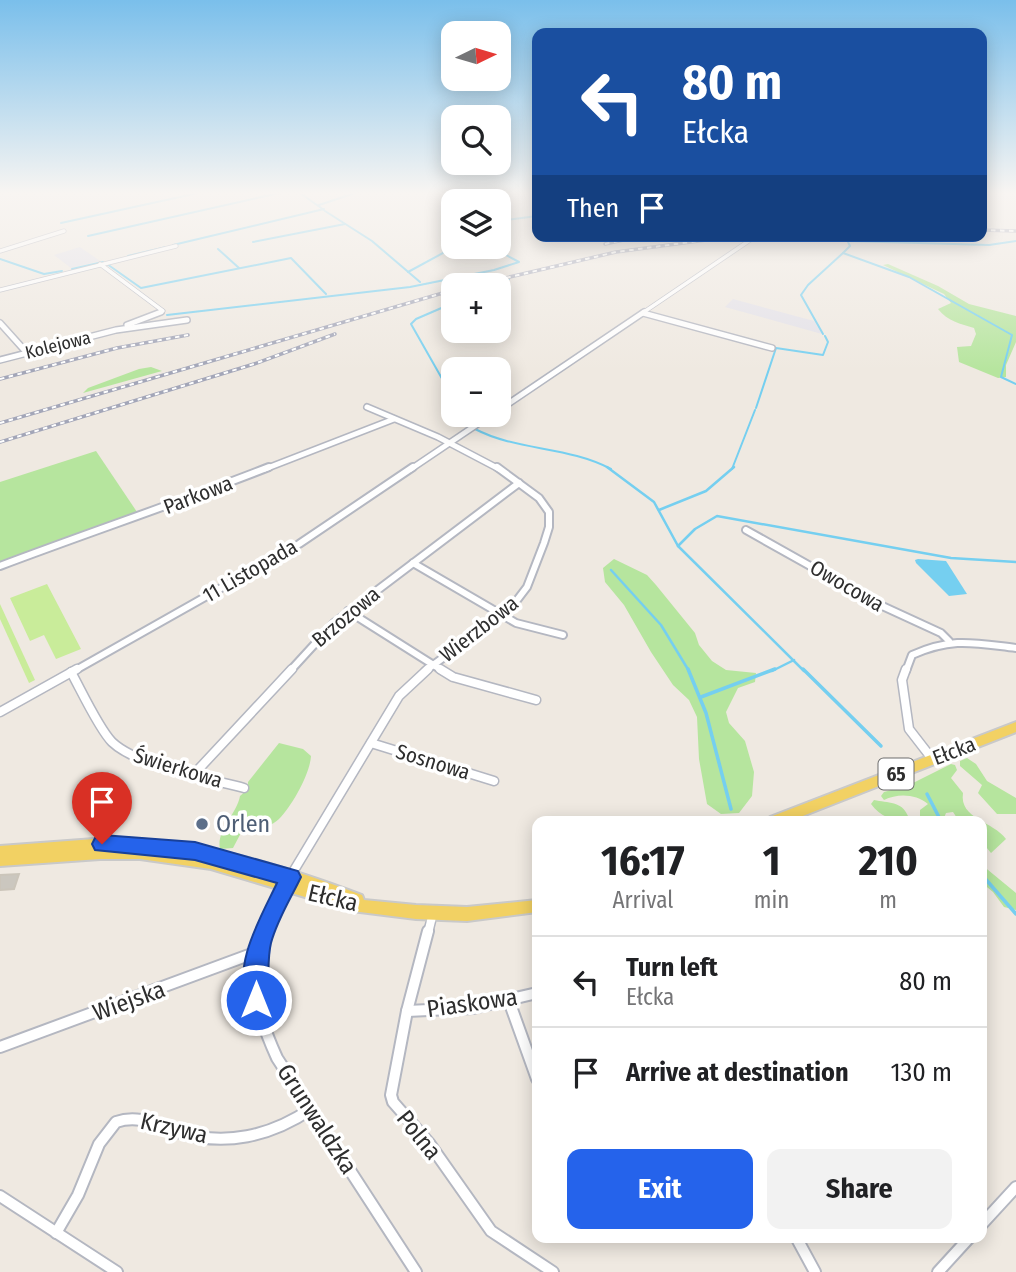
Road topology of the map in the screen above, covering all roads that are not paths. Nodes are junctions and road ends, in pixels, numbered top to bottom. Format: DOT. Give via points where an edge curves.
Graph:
graph roads {
  1 [pos="149,252"];
  2 [pos="732,252"];
  3 [pos="100,264"];
  4 [pos="0,290"];
  5 [pos="643,313"];
  6 [pos="187,320"];
  7 [pos="0,323"];
  8 [pos="117,330"];
  9 [pos="772,348"];
  10 [pos="27,353"];
  11 [pos="0,360"];
  12 [pos="511,402"];
  13 [pos="367,407"];
  14 [pos="394,419"];
  15 [pos="473,427"];
  16 [pos="449,443"];
  17 [pos="519,483"];
  18 [pos="746,530"];
  19 [pos="413,563"];
  20 [pos="0,566"];
  21 [pos="348,611"];
  22 [pos="502,616"];
  23 [pos="564,635"];
  24 [pos="949,641"];
  25 [pos="1016,648"];
  26 [pos="432,665"];
  27 [pos="71,672"];
  28 [pos="536,700"];
  29 [pos="0,712"];
  30 [pos="1016,727"];
  31 [pos="371,743"];
  32 [pos="933,760"];
  33 [pos="195,774"];
  34 [pos="494,781"];
  35 [pos="244,788"];
  36 [pos="788,816"];
  37 [pos="0,852"];
  38 [pos="0,860"];
  39 [pos="288,882"];
  40 [pos="532,907"];
  41 [pos="433,913"];
  42 [pos="257,952"];
  43 [pos="532,994"];
  44 [pos="509,1000"];
  45 [pos="407,1010"];
  46 [pos="0,1047"];
  47 [pos="532,1065"];
  48 [pos="311,1110"];
  49 [pos="1016,1187"];
  50 [pos="0,1196"];
  51 [pos="987,1219"];
  52 [pos="56,1233"];
  53 [pos="799,1243"];
  54 [pos="965,1243"];
  55 [pos="117,1272"];
  56 [pos="416,1272"];
  57 [pos="553,1272"];
  58 [pos="815,1272"];
  59 [pos="939,1272"];
  1 -- 3 [label="street"];
  2 -- 5 [label="street"];
  3 -- 4 [label="street"];
  3 -- 8 [label="street, Kolejowa" via="163,312"];
  5 -- 9 [label="street"];
  5 -- 12 [label="street"];
  6 -- 8 [label="street, Kolejowa"];
  7 -- 10 [label="street"];
  8 -- 10 [label="street, Kolejowa"];
  10 -- 11 [label="street, Kolejowa"];
  13 -- 14 [label="street, Wierzbowa"];
  14 -- 16 [label="street, Wierzbowa"];
  14 -- 20 [label="street, Parkowa"];
  15 -- 16 [label="street, 11 Listopada"];
  16 -- 17 [label="street, Wierzbowa"];
  16 -- 27 [label="street, 11 Listopada" via="299,544"];
  17 -- 19 [label="street, Brzozowa"];
  17 -- 22 [label="street, Wierzbowa" via="544,502 551,518 528,589"];
  18 -- 24 [label="street, Owocowa"];
  19 -- 21 [label="street, Brzozowa"];
  19 -- 22 [label="street"];
  21 -- 26 [label="street"];
  21 -- 33 [label="street, Brzozowa"];
  22 -- 23 [label="street"];
  22 -- 26 [label="street, Wierzbowa"];
  24 -- 25 [label="street"];
  24 -- 32 [label="street" via="912,655 902,680 909,729"];
  26 -- 28 [label="street" via="463,681"];
  26 -- 31 [label="street, Wierzbowa" via="403,690"];
  27 -- 29 [label="street, 11 Listopada"];
  27 -- 33 [label="street, Świerkowa" via="118,747"];
  30 -- 32 [label="main road, Ełcka / 65"];
  31 -- 34 [label="street, Sosnowa"];
  31 -- 39 [label="street, Wierzbowa"];
  32 -- 36 [label="main road, Ełcka / 65"];
  33 -- 35 [label="street, Świerkowa"];
  37 -- 39 [label="main road, Ełcka" via="144,845 209,854"];
  38 -- 39 [label="main road, Ełcka" via="140,853 211,863"];
  39 -- 41 [label="main road, Ełcka" via="352,905"];
  39 -- 42 [label="street, Grunwaldzka"];
  40 -- 41 [label="main road, Ełcka"];
  41 -- 45 [label="street, Polna"];
  42 -- 46 [label="street, Wiejska"];
  42 -- 48 [label="street, Grunwaldzka" via="255,988 260,1021 277,1058"];
  43 -- 44 [label="street, Piaskowa"];
  44 -- 45 [label="street, Piaskowa" via="440,1011"];
  44 -- 47 [label="street"];
  45 -- 57 [label="street, Polna" via="393,1102 429,1143 491,1231"];
  48 -- 52 [label="street, Krzywa" via="273,1131 234,1139 179,1133 140,1118 116,1122 105,1133"];
  48 -- 56 [label="street, Grunwaldzka"];
  49 -- 51 [label="street"];
  50 -- 52 [label="street"];
  52 -- 55 [label="street"];
  53 -- 58 [label="street"];
  54 -- 59 [label="street"];
}
